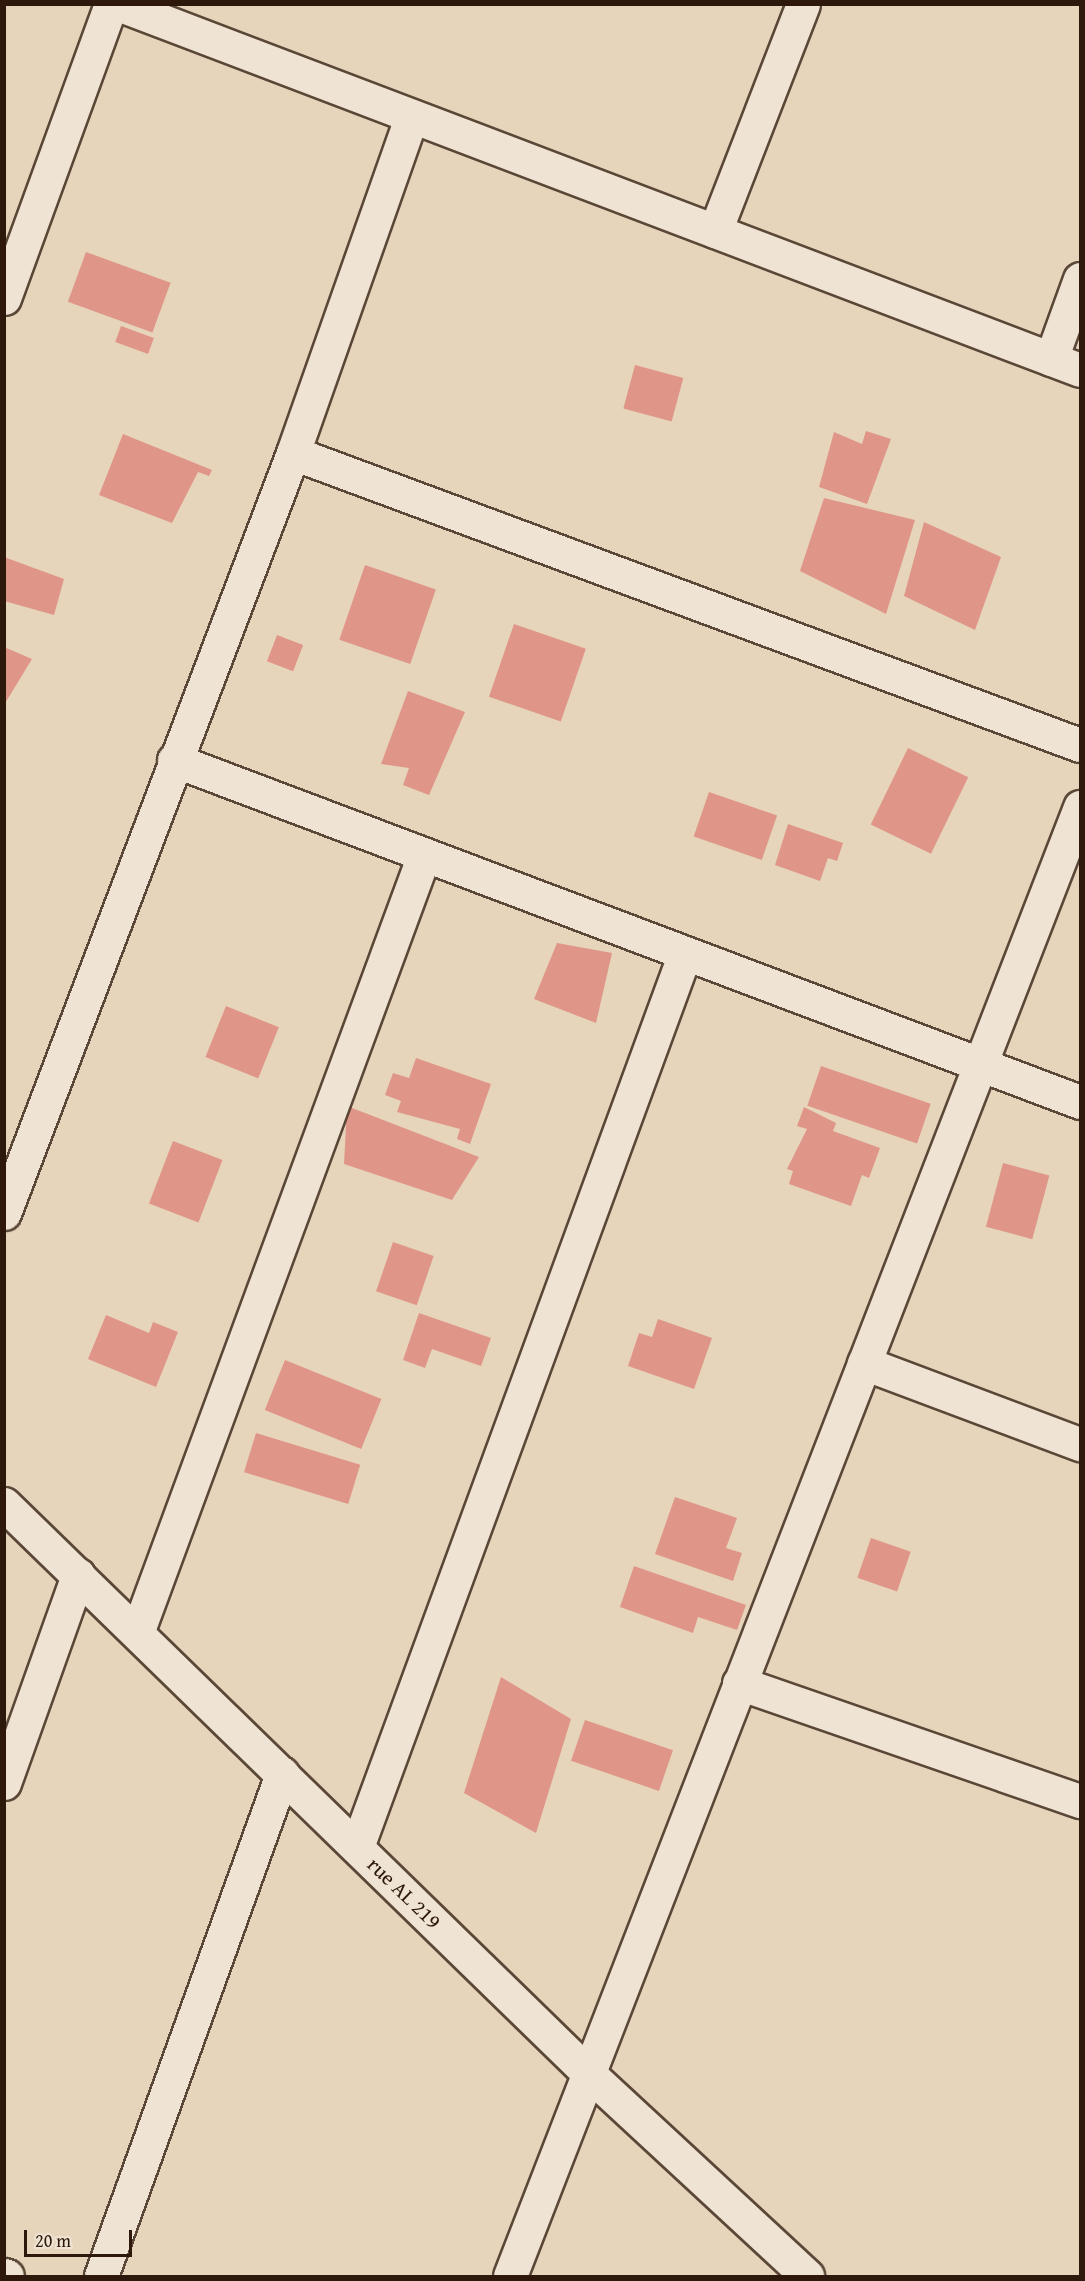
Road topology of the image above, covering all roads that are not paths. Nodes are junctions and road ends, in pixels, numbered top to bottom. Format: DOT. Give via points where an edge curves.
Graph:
graph roads {
  1 [pos="111,4"];
  2 [pos="118,4"];
  3 [pos="803,4"];
  4 [pos="412,116"];
  5 [pos="715,231"];
  6 [pos="1080,279"];
  7 [pos="4,298"];
  8 [pos="1066,364"];
  9 [pos="293,453"];
  10 [pos="1080,744"];
  11 [pos="174,760"];
  12 [pos="1080,807"];
  13 [pos="424,855"];
  14 [pos="686,953"];
  15 [pos="980,1064"];
  16 [pos="1080,1102"];
  17 [pos="4,1213"];
  18 [pos="864,1363"];
  19 [pos="1080,1444"];
  20 [pos="4,1504"];
  21 [pos="78,1575"];
  22 [pos="137,1633"];
  23 [pos="739,1683"];
  24 [pos="282,1774"];
  25 [pos="4,1783"];
  26 [pos="1080,1802"];
  27 [pos="357,1847"];
  28 [pos="587,2072"];
  29 [pos="101,2277"];
  30 [pos="510,2277"];
  31 [pos="807,2277"];
  1 -- 7 [label="street"];
  2 -- 4 [label="street"];
  3 -- 5 [label="street"];
  4 -- 5 [label="street"];
  4 -- 9 [label="street"];
  5 -- 8 [label="street"];
  6 -- 8 [label="street"];
  9 -- 10 [label="street"];
  9 -- 11 [label="street"];
  11 -- 13 [label="street"];
  11 -- 17 [label="street"];
  12 -- 15 [label="street"];
  13 -- 14 [label="street"];
  13 -- 22 [label="street"];
  14 -- 15 [label="street"];
  14 -- 27 [label="street"];
  15 -- 16 [label="street"];
  15 -- 18 [label="street"];
  18 -- 19 [label="street"];
  18 -- 23 [label="street"];
  20 -- 21 [label="street, rue AL 219"];
  21 -- 22 [label="street, rue AL 219"];
  21 -- 25 [label="street"];
  22 -- 24 [label="street, rue AL 219"];
  23 -- 26 [label="street"];
  23 -- 28 [label="street"];
  24 -- 27 [label="street, rue AL 219"];
  24 -- 29 [label="street"];
  27 -- 28 [label="street, rue AL 219"];
  28 -- 30 [label="street"];
  28 -- 31 [label="street, rue AL 219"];
}
